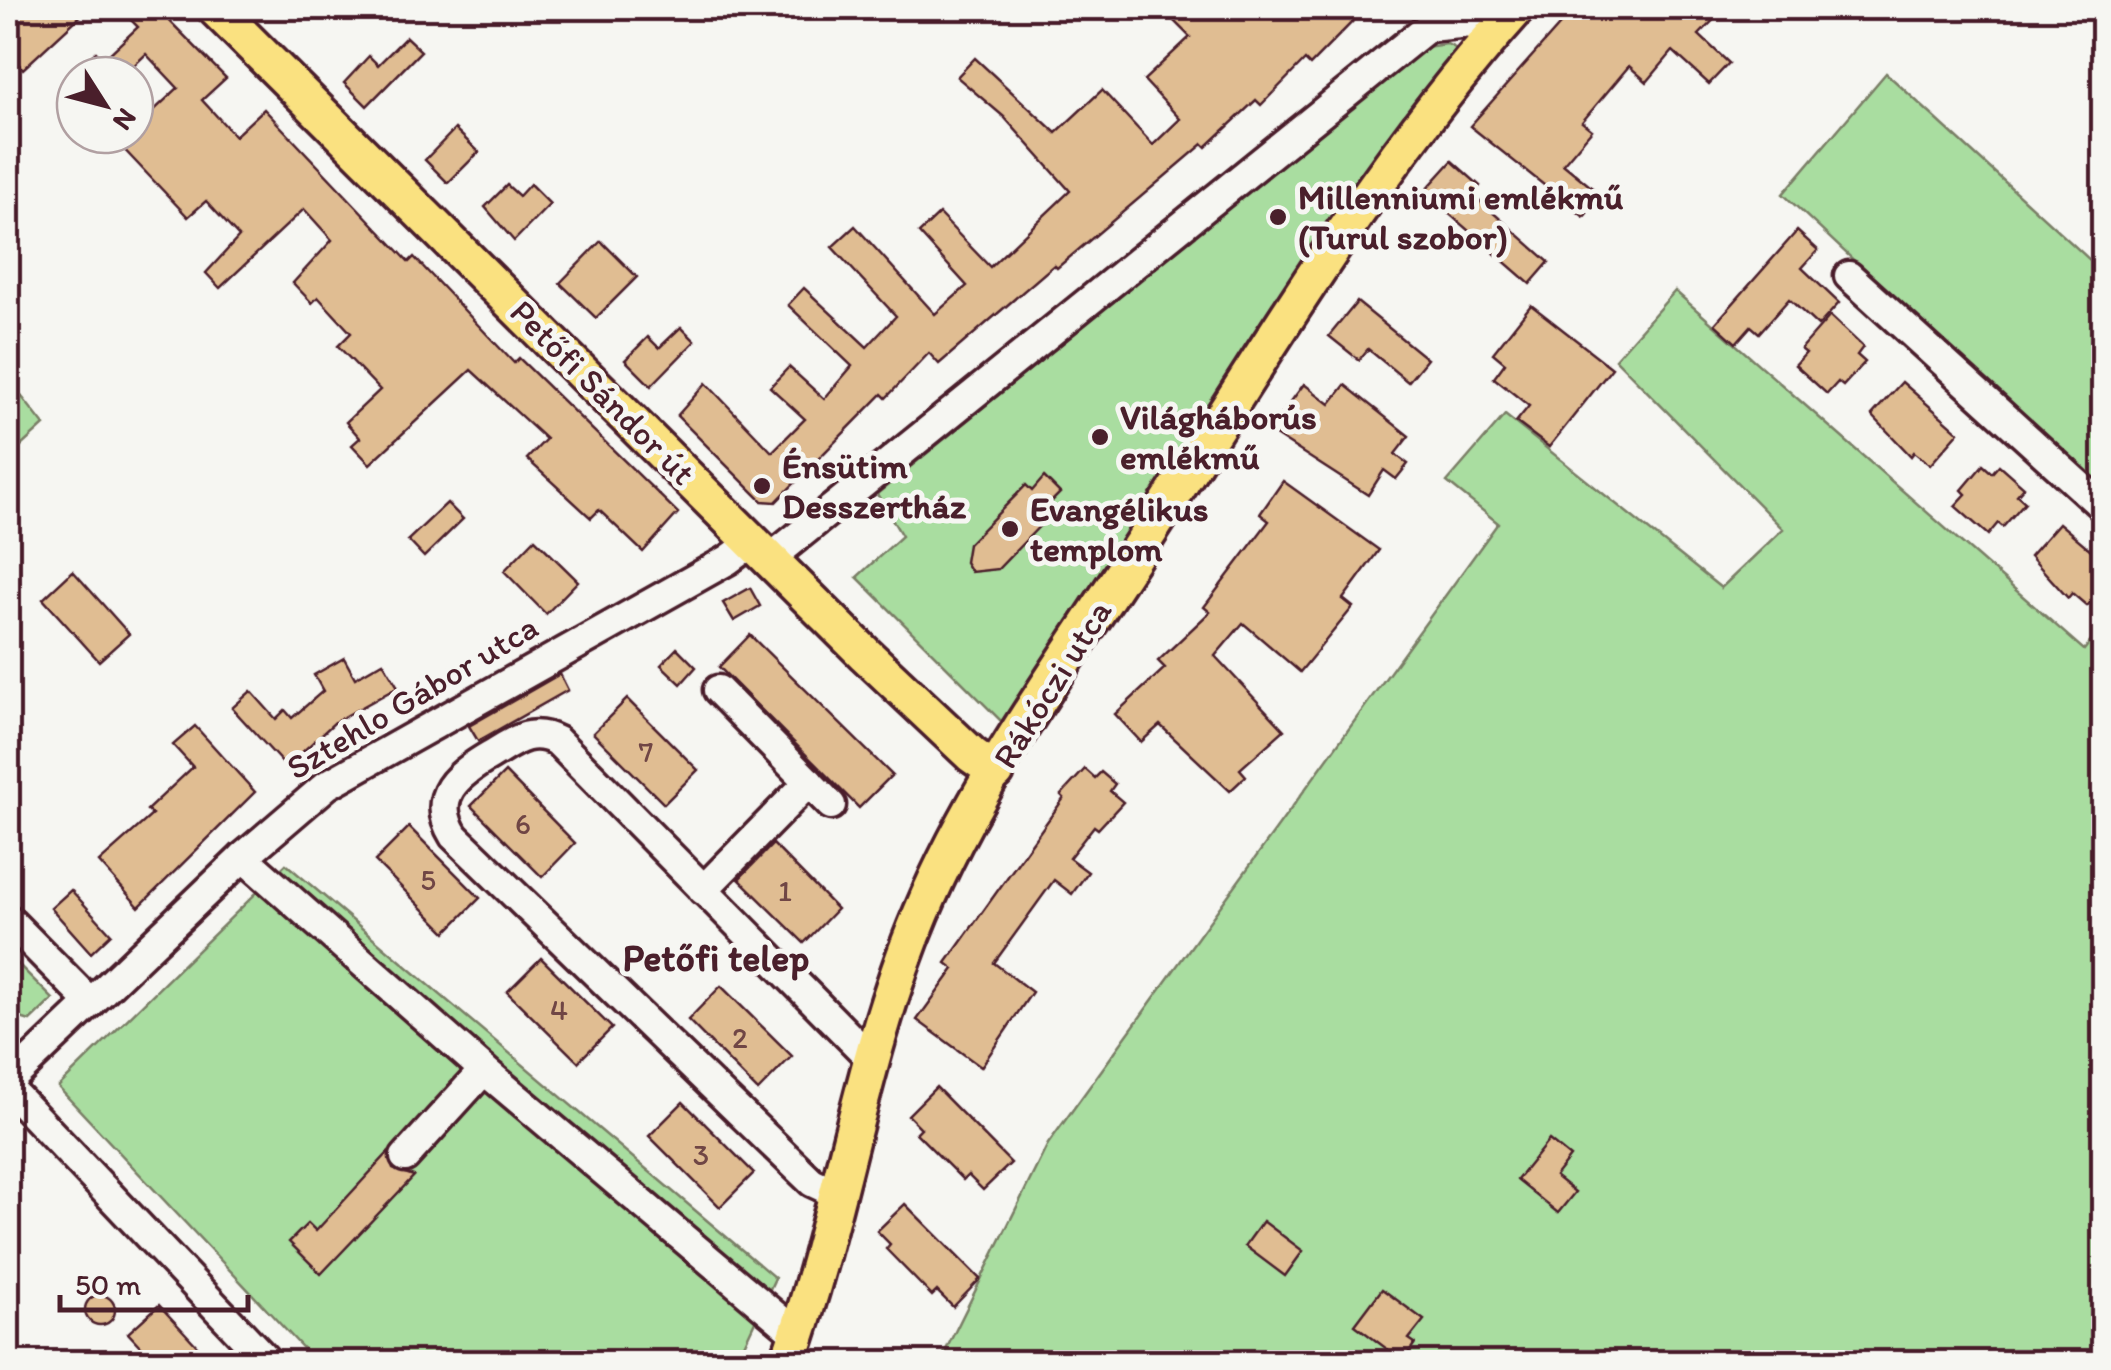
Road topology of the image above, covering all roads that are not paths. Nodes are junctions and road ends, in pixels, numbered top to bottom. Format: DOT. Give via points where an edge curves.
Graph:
graph roads {
  1 [pos="214,8"];
  2 [pos="1507,18"];
  3 [pos="1849,276"];
  4 [pos="2104,508"];
  5 [pos="762,550"];
  6 [pos="718,690"];
  7 [pos="996,772"];
  8 [pos="810,782"];
  9 [pos="831,804"];
  10 [pos="243,857"];
  11 [pos="704,890"];
  12 [pos="8,919"];
  13 [pos="91,1003"];
  14 [pos="870,1058"];
  15 [pos="484,1070"];
  16 [pos="8,1085"];
  17 [pos="405,1157"];
  18 [pos="840,1195"];
  19 [pos="793,1349"];
  20 [pos="268,1362"];
  1 -- 5 [label="main road, Petőfi Sándor út"];
  2 -- 5 [label="street, Rákóczi utca" via="1428,27"];
  2 -- 7 [label="main road, Rákóczi utca" via="1390,168 1273,340"];
  3 -- 4 [label="street"];
  5 -- 7 [label="main road, Petőfi Sándor út"];
  5 -- 10 [label="street, Sztehlo Gábor utca" via="728,560 370,757"];
  6 -- 8 [label="street"];
  7 -- 14 [label="main road, Rákóczi utca" via="922,911"];
  8 -- 9 [label="street"];
  8 -- 11 [label="street"];
  10 -- 13 [label="street, Sztehlo Gábor utca"];
  10 -- 15 [label="street"];
  11 -- 14 [label="street"];
  11 -- 18 [label="street" via="550,737 523,736 460,773 448,788 443,815 454,836 812,1182"];
  12 -- 13 [label="street"];
  13 -- 16 [label="street, Sztehlo Gábor utca"];
  14 -- 18 [label="main road, Rákóczi utca"];
  15 -- 17 [label="street"];
  15 -- 19 [label="street"];
  16 -- 20 [label="street"];
  18 -- 19 [label="main road, Rákóczi utca"];
}
